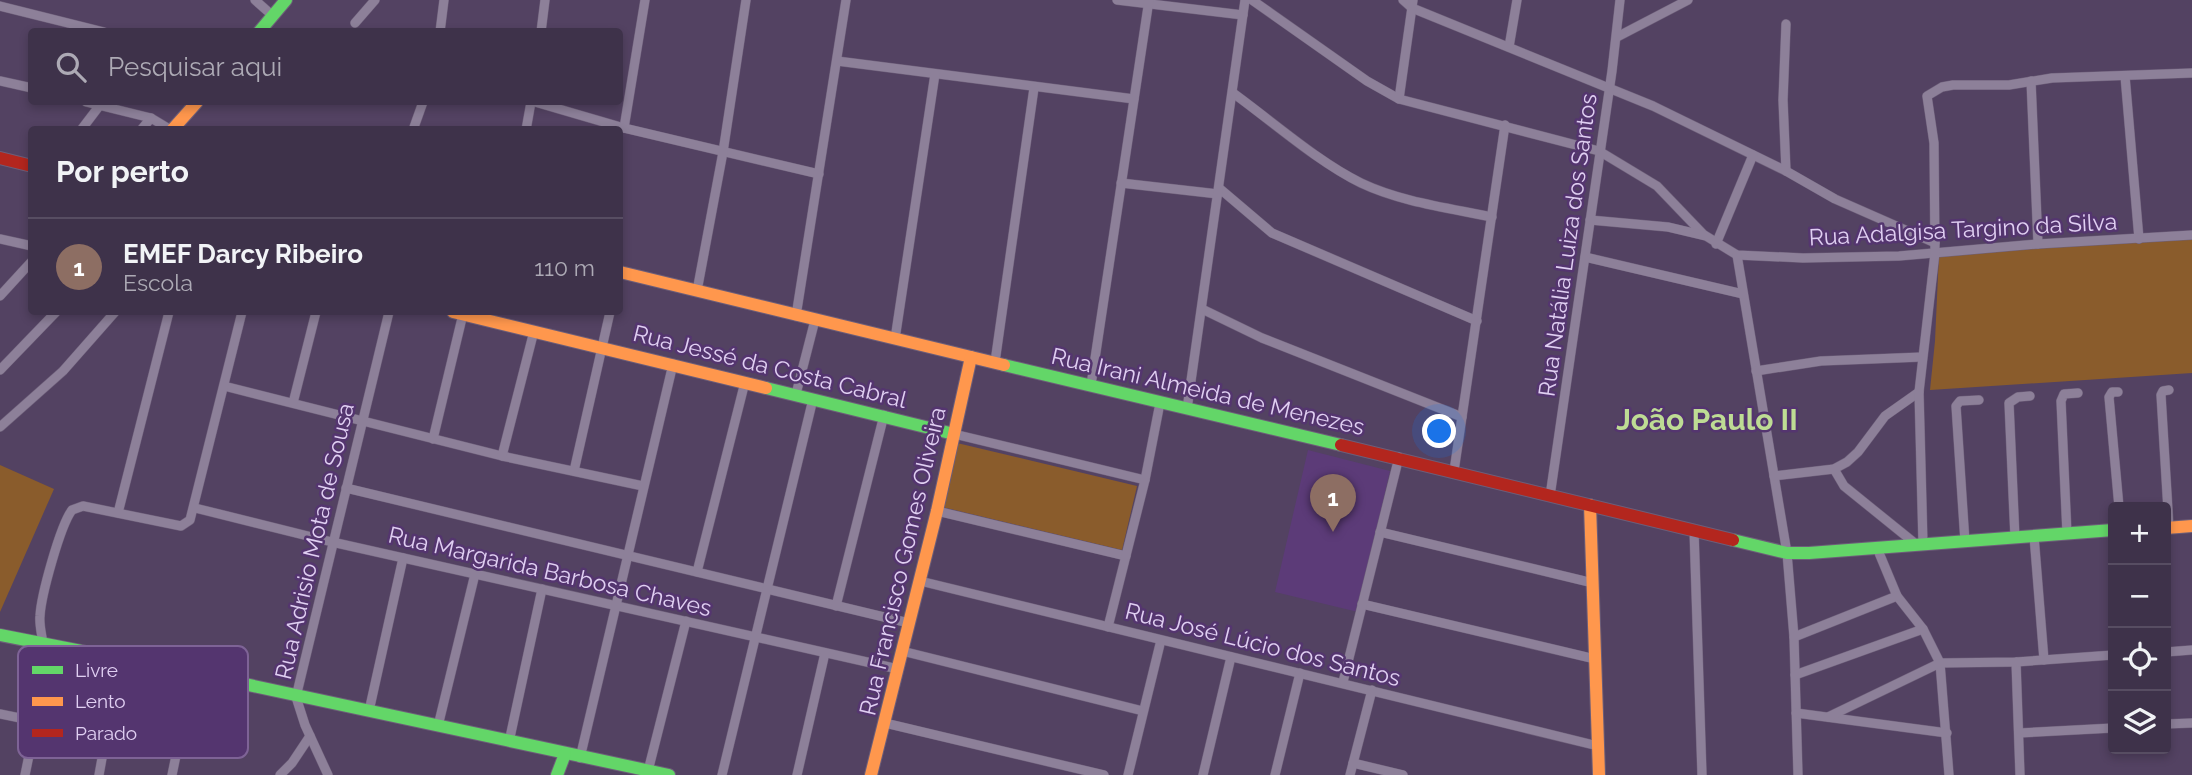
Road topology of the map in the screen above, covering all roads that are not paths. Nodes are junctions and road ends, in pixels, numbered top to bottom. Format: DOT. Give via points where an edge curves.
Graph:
graph roads {
  1 [pos="255,0"];
  2 [pos="286,0"];
  3 [pos="375,0"];
  4 [pos="444,0"];
  5 [pos="545,0"];
  6 [pos="645,0"];
  7 [pos="746,0"];
  8 [pos="846,0"];
  9 [pos="1117,0"];
  10 [pos="1245,0"];
  11 [pos="1252,0"];
  12 [pos="1403,0"];
  13 [pos="1517,0"];
  14 [pos="1620,0"];
  15 [pos="1688,0"];
  16 [pos="1149,2"];
  17 [pos="1412,4"];
  18 [pos="0,6"];
  19 [pos="1243,15"];
  20 [pos="272,16"];
  21 [pos="355,23"];
  22 [pos="1786,24"];
  23 [pos="88,28"];
  24 [pos="262,28"];
  25 [pos="440,28"];
  26 [pos="542,28"];
  27 [pos="1617,37"];
  28 [pos="1510,47"];
  29 [pos="837,61"];
  30 [pos="2192,73"];
  31 [pos="934,74"];
  32 [pos="2125,76"];
  33 [pos="0,81"];
  34 [pos="2031,82"];
  35 [pos="28,87"];
  36 [pos="1034,88"];
  37 [pos="1609,88"];
  38 [pos="1233,93"];
  39 [pos="1135,99"];
  40 [pos="1399,99"];
  41 [pos="100,105"];
  42 [pos="194,105"];
  43 [pos="422,105"];
  44 [pos="532,105"];
  45 [pos="544,105"];
  46 [pos="151,118"];
  47 [pos="1505,125"];
  48 [pos="84,126"];
  49 [pos="144,126"];
  50 [pos="164,126"];
  51 [pos="175,126"];
  52 [pos="414,126"];
  53 [pos="527,126"];
  54 [pos="617,126"];
  55 [pos="624,128"];
  56 [pos="1599,151"];
  57 [pos="723,152"];
  58 [pos="1753,155"];
  59 [pos="0,158"];
  60 [pos="28,165"];
  61 [pos="1786,171"];
  62 [pos="819,174"];
  63 [pos="1121,183"];
  64 [pos="1218,191"];
  65 [pos="1492,217"];
  66 [pos="1590,220"];
  67 [pos="2192,235"];
  68 [pos="1706,236"];
  69 [pos="0,239"];
  70 [pos="2139,239"];
  71 [pos="1716,244"];
  72 [pos="2038,244"];
  73 [pos="28,245"];
  74 [pos="1935,248"];
  75 [pos="1737,255"];
  76 [pos="1585,257"];
  77 [pos="28,265"];
  78 [pos="623,274"];
  79 [pos="697,291"];
  80 [pos="1743,295"];
  81 [pos="0,296"];
  82 [pos="1202,309"];
  83 [pos="53,315"];
  84 [pos="112,315"];
  85 [pos="168,315"];
  86 [pos="241,315"];
  87 [pos="315,315"];
  88 [pos="388,315"];
  89 [pos="458,315"];
  90 [pos="466,315"];
  91 [pos="609,315"];
  92 [pos="796,316"];
  93 [pos="815,320"];
  94 [pos="1477,321"];
  95 [pos="534,331"];
  96 [pos="895,339"];
  97 [pos="601,347"];
  98 [pos="971,357"];
  99 [pos="1922,357"];
  100 [pos="995,362"];
  101 [pos="673,364"];
  102 [pos="0,370"];
  103 [pos="1756,371"];
  104 [pos="745,382"];
  105 [pos="1091,385"];
  106 [pos="224,386"];
  107 [pos="2169,390"];
  108 [pos="2118,392"];
  109 [pos="1919,393"];
  110 [pos="2078,393"];
  111 [pos="796,394"];
  112 [pos="2030,396"];
  113 [pos="813,398"];
  114 [pos="1979,400"];
  115 [pos="1160,402"];
  116 [pos="293,403"];
  117 [pos="1187,409"];
  118 [pos="884,415"];
  119 [pos="1462,417"];
  120 [pos="362,419"];
  121 [pos="0,427"];
  122 [pos="954,434"];
  123 [pos="433,439"];
  124 [pos="502,456"];
  125 [pos="1399,457"];
  126 [pos="1834,469"];
  127 [pos="574,471"];
  128 [pos="1454,471"];
  129 [pos="1774,476"];
  130 [pos="1145,480"];
  131 [pos="643,486"];
  132 [pos="346,488"];
  133 [pos="1550,496"];
  134 [pos="2119,502"];
  135 [pos="2166,502"];
  136 [pos="1590,505"];
  137 [pos="195,508"];
  138 [pos="937,511"];
  139 [pos="118,513"];
  140 [pos="2192,526"];
  141 [pos="2171,528"];
  142 [pos="1694,530"];
  143 [pos="2108,530"];
  144 [pos="1380,532"];
  145 [pos="2067,534"];
  146 [pos="2034,537"];
  147 [pos="2015,538"];
  148 [pos="332,542"];
  149 [pos="1965,542"];
  150 [pos="1920,545"];
  151 [pos="1877,548"];
  152 [pos="1787,553"];
  153 [pos="628,555"];
  154 [pos="1126,556"];
  155 [pos="403,558"];
  156 [pos="697,572"];
  157 [pos="475,574"];
  158 [pos="920,581"];
  159 [pos="1592,583"];
  160 [pos="541,589"];
  161 [pos="766,589"];
  162 [pos="1897,596"];
  163 [pos="1362,604"];
  164 [pos="615,606"];
  165 [pos="836,606"];
  166 [pos="686,621"];
  167 [pos="909,623"];
  168 [pos="1108,627"];
  169 [pos="1923,629"];
  170 [pos="0,635"];
  171 [pos="755,637"];
  172 [pos="1794,637"];
  173 [pos="1161,640"];
  174 [pos="43,644"];
  175 [pos="53,646"];
  176 [pos="2192,650"];
  177 [pos="902,651"];
  178 [pos="2171,652"];
  179 [pos="825,653"];
  180 [pos="2108,655"];
  181 [pos="1231,657"];
  182 [pos="1595,659"];
  183 [pos="2044,660"];
  184 [pos="2016,662"];
  185 [pos="1940,663"];
  186 [pos="898,669"];
  187 [pos="1300,673"];
  188 [pos="1795,675"];
  189 [pos="1343,682"];
  190 [pos="248,686"];
  191 [pos="1372,690"];
  192 [pos="296,697"];
  193 [pos="369,711"];
  194 [pos="1143,711"];
  195 [pos="1796,713"];
  196 [pos="0,714"];
  197 [pos="1828,717"];
  198 [pos="18,718"];
  199 [pos="885,723"];
  200 [pos="2192,723"];
  201 [pos="2171,724"];
  202 [pos="438,726"];
  203 [pos="2108,727"];
  204 [pos="1947,733"];
  205 [pos="2019,733"];
  206 [pos="310,736"];
  207 [pos="509,742"];
  208 [pos="1598,746"];
  209 [pos="565,754"];
  210 [pos="580,758"];
  211 [pos="1353,763"];
  212 [pos="648,771"];
  213 [pos="279,775"];
  214 [pos="328,775"];
  215 [pos="556,775"];
  216 [pos="670,775"];
  217 [pos="722,775"];
  218 [pos="797,775"];
  219 [pos="871,775"];
  220 [pos="1104,775"];
  221 [pos="1128,775"];
  222 [pos="1203,775"];
  223 [pos="1275,775"];
  224 [pos="1350,775"];
  225 [pos="1403,775"];
  226 [pos="1599,775"];
  227 [pos="1702,775"];
  228 [pos="1798,775"];
  229 [pos="1949,775"];
  230 [pos="2020,775"];
  1 -- 20 [label="street"];
  2 -- 20 [label="street"];
  3 -- 21 [label="street"];
  4 -- 25 [label="street"];
  5 -- 26 [label="street"];
  6 -- 55 [label="street"];
  7 -- 57 [label="street"];
  8 -- 29 [label="street"];
  9 -- 16 [label="street"];
  10 -- 19 [label="street"];
  11 -- 40 [label="street"];
  12 -- 17 [label="street"];
  13 -- 28 [label="street"];
  14 -- 27 [label="street, Rua Natália Luiza dos Santos"];
  15 -- 27 [label="street"];
  16 -- 19 [label="street"];
  16 -- 39 [label="street"];
  17 -- 28 [label="street"];
  17 -- 40 [label="street"];
  18 -- 23 [label="street"];
  19 -- 38 [label="street"];
  20 -- 24 [label="street"];
  22 -- 61 [label="street"];
  27 -- 37 [label="street, Rua Natália Luiza dos Santos"];
  28 -- 37 [label="street"];
  29 -- 31 [label="street"];
  29 -- 62 [label="street"];
  30 -- 32 [label="street"];
  31 -- 36 [label="street"];
  31 -- 96 [label="street"];
  32 -- 34 [label="street"];
  32 -- 70 [label="street"];
  33 -- 35 [label="street"];
  34 -- 72 [label="street"];
  34 -- 74 [label="street" via="1953,85 1927,96 1934,143"];
  36 -- 39 [label="street"];
  36 -- 100 [label="street"];
  37 -- 56 [label="street, Rua Natália Luiza dos Santos"];
  37 -- 58 [label="street"];
  38 -- 64 [label="street"];
  38 -- 65 [label="street" via="1360,183 1387,194"];
  39 -- 63 [label="street"];
  40 -- 47 [label="street"];
  41 -- 46 [label="street"];
  41 -- 48 [label="street"];
  42 -- 51 [label="street"];
  43 -- 52 [label="street"];
  44 -- 53 [label="street"];
  45 -- 54 [label="street"];
  46 -- 49 [label="street"];
  46 -- 50 [label="street"];
  47 -- 56 [label="street"];
  47 -- 65 [label="street"];
  55 -- 57 [label="street"];
  56 -- 66 [label="street, Rua Natália Luiza dos Santos"];
  56 -- 68 [label="street" via="1657,186"];
  57 -- 62 [label="street"];
  57 -- 79 [label="street"];
  58 -- 61 [label="street"];
  58 -- 71 [label="street"];
  59 -- 60 [label="street"];
  61 -- 74 [label="street"];
  62 -- 92 [label="street"];
  63 -- 64 [label="street"];
  63 -- 105 [label="street"];
  64 -- 82 [label="street"];
  64 -- 94 [label="street" via="1272,233"];
  65 -- 94 [label="street"];
  66 -- 68 [label="street" via="1668,227"];
  66 -- 76 [label="street, Rua Natália Luiza dos Santos"];
  67 -- 70 [label="street, Rua Adalgisa Targino da Silva"];
  68 -- 71 [label="street"];
  69 -- 73 [label="street"];
  70 -- 72 [label="street, Rua Adalgisa Targino da Silva"];
  71 -- 75 [label="street"];
  72 -- 74 [label="street, Rua Adalgisa Targino da Silva"];
  74 -- 75 [label="street, Rua Adalgisa Targino da Silva" via="1860,257"];
  74 -- 99 [label="street"];
  75 -- 80 [label="street"];
  76 -- 80 [label="street"];
  76 -- 133 [label="street, Rua Natália Luiza dos Santos"];
  77 -- 81 [label="street"];
  78 -- 79 [label="street, Rua Irani Almeida de Menezes"];
  79 -- 92 [label="street, Rua Irani Almeida de Menezes"];
  80 -- 103 [label="street"];
  82 -- 117 [label="street"];
  82 -- 119 [label="street" via="1262,338"];
  83 -- 102 [label="street"];
  84 -- 121 [label="street" via="63,371"];
  85 -- 139 [label="street"];
  86 -- 106 [label="street"];
  87 -- 116 [label="street"];
  88 -- 120 [label="street, Rua Adrisio Mota de Sousa"];
  89 -- 123 [label="street"];
  90 -- 95 [label="street, Rua Jessé da Costa Cabral"];
  91 -- 97 [label="street"];
  92 -- 93 [label="street, Rua Irani Almeida de Menezes"];
  93 -- 96 [label="street, Rua Irani Almeida de Menezes"];
  93 -- 111 [label="street"];
  94 -- 119 [label="street"];
  95 -- 97 [label="street, Rua Jessé da Costa Cabral"];
  95 -- 124 [label="street"];
  96 -- 98 [label="street, Rua Irani Almeida de Menezes"];
  97 -- 101 [label="street, Rua Jessé da Costa Cabral"];
  97 -- 127 [label="street"];
  98 -- 100 [label="street, Rua Irani Almeida de Menezes"];
  98 -- 122 [label="street, Rua Francisco Gomes Oliveira"];
  99 -- 103 [label="street" via="1821,362"];
  99 -- 109 [label="street"];
  100 -- 105 [label="street, Rua Irani Almeida de Menezes"];
  101 -- 104 [label="street, Rua Jessé da Costa Cabral"];
  101 -- 131 [label="street"];
  103 -- 129 [label="street"];
  104 -- 111 [label="street, Rua Jessé da Costa Cabral"];
  104 -- 156 [label="street"];
  105 -- 115 [label="street, Rua Irani Almeida de Menezes"];
  106 -- 116 [label="street"];
  106 -- 137 [label="street"];
  107 -- 135 [label="street" via="2161,395"];
  108 -- 134 [label="street" via="2109,397"];
  109 -- 126 [label="street" via="1885,416 1858,452"];
  109 -- 150 [label="street"];
  110 -- 145 [label="street" via="2064,394 2061,401"];
  111 -- 113 [label="street, Rua Jessé da Costa Cabral"];
  112 -- 147 [label="street" via="2009,403"];
  113 -- 118 [label="street, Rua Jessé da Costa Cabral"];
  113 -- 161 [label="street"];
  114 -- 149 [label="street" via="1960,401 1956,407"];
  115 -- 117 [label="street, Rua Irani Almeida de Menezes"];
  115 -- 130 [label="street"];
  116 -- 120 [label="street"];
  117 -- 125 [label="street, Rua Irani Almeida de Menezes"];
  118 -- 122 [label="street, Rua Jessé da Costa Cabral"];
  118 -- 165 [label="street"];
  119 -- 128 [label="street"];
  120 -- 123 [label="street"];
  120 -- 132 [label="street, Rua Adrisio Mota de Sousa"];
  122 -- 130 [label="street"];
  122 -- 138 [label="street, Rua Francisco Gomes Oliveira"];
  123 -- 124 [label="street"];
  124 -- 127 [label="street"];
  125 -- 128 [label="street, Rua Irani Almeida de Menezes"];
  125 -- 144 [label="street"];
  126 -- 129 [label="street"];
  126 -- 150 [label="street" via="1844,486"];
  127 -- 131 [label="street"];
  128 -- 133 [label="street, Rua Irani Almeida de Menezes"];
  129 -- 152 [label="street"];
  130 -- 154 [label="street"];
  131 -- 153 [label="street"];
  132 -- 148 [label="street, Rua Adrisio Mota de Sousa"];
  132 -- 153 [label="street, Rua Margarida Barbosa Chaves"];
  133 -- 136 [label="street, Rua Irani Almeida de Menezes"];
  136 -- 142 [label="street, Rua Irani Almeida de Menezes"];
  136 -- 159 [label="street"];
  137 -- 139 [label="street" via="186,524 172,525"];
  137 -- 148 [label="street, Rua Margarida Barbosa Chaves"];
  138 -- 154 [label="street"];
  138 -- 158 [label="street, Rua Francisco Gomes Oliveira"];
  139 -- 174 [label="street" via="83,506 67,516 41,601"];
  140 -- 141 [label="street"];
  142 -- 152 [label="street, Rua Irani Almeida de Menezes"];
  142 -- 227 [label="street"];
  143 -- 145 [label="street, Rua Irani Almeida de Menezes"];
  144 -- 159 [label="street"];
  144 -- 163 [label="street"];
  145 -- 146 [label="street, Rua Irani Almeida de Menezes"];
  146 -- 147 [label="street, Rua Irani Almeida de Menezes"];
  146 -- 183 [label="street"];
  147 -- 149 [label="street, Rua Irani Almeida de Menezes"];
  148 -- 155 [label="street, Rua Margarida Barbosa Chaves"];
  148 -- 192 [label="street, Rua Adrisio Mota de Sousa"];
  149 -- 150 [label="street, Rua Irani Almeida de Menezes"];
  150 -- 151 [label="street, Rua Irani Almeida de Menezes"];
  151 -- 152 [label="street, Rua Irani Almeida de Menezes"];
  151 -- 162 [label="street"];
  152 -- 172 [label="street"];
  153 -- 156 [label="street, Rua Margarida Barbosa Chaves"];
  153 -- 164 [label="street"];
  154 -- 168 [label="street"];
  155 -- 157 [label="street, Rua Margarida Barbosa Chaves"];
  155 -- 193 [label="street"];
  156 -- 161 [label="street, Rua Margarida Barbosa Chaves"];
  157 -- 160 [label="street, Rua Margarida Barbosa Chaves"];
  157 -- 202 [label="street"];
  158 -- 167 [label="street, Rua Francisco Gomes Oliveira"];
  158 -- 168 [label="street, Rua José Lúcio dos Santos"];
  159 -- 182 [label="street"];
  160 -- 164 [label="street, Rua Margarida Barbosa Chaves"];
  160 -- 207 [label="street"];
  161 -- 165 [label="street, Rua Margarida Barbosa Chaves"];
  161 -- 171 [label="street"];
  162 -- 169 [label="street"];
  162 -- 172 [label="street"];
  163 -- 182 [label="street"];
  163 -- 189 [label="street"];
  164 -- 166 [label="street, Rua Margarida Barbosa Chaves"];
  164 -- 210 [label="street"];
  165 -- 167 [label="street, Rua Margarida Barbosa Chaves"];
  166 -- 171 [label="street, Rua Margarida Barbosa Chaves"];
  166 -- 212 [label="street"];
  167 -- 177 [label="street, Rua Francisco Gomes Oliveira"];
  168 -- 173 [label="street, Rua José Lúcio dos Santos"];
  169 -- 185 [label="street"];
  169 -- 188 [label="street"];
  170 -- 174 [label="street"];
  171 -- 179 [label="street, Rua Margarida Barbosa Chaves"];
  171 -- 217 [label="street"];
  172 -- 188 [label="street"];
  173 -- 181 [label="street, Rua José Lúcio dos Santos"];
  173 -- 194 [label="street"];
  174 -- 175 [label="street"];
  176 -- 178 [label="street"];
  177 -- 186 [label="street, Rua Francisco Gomes Oliveira"];
  177 -- 194 [label="street"];
  179 -- 186 [label="street, Rua Margarida Barbosa Chaves"];
  179 -- 218 [label="street"];
  180 -- 183 [label="street"];
  181 -- 187 [label="street, Rua José Lúcio dos Santos"];
  181 -- 222 [label="street"];
  182 -- 208 [label="street"];
  183 -- 184 [label="street"];
  184 -- 185 [label="street"];
  184 -- 205 [label="street"];
  185 -- 197 [label="street"];
  185 -- 204 [label="street"];
  186 -- 199 [label="street, Rua Francisco Gomes Oliveira"];
  187 -- 189 [label="street, Rua José Lúcio dos Santos"];
  187 -- 223 [label="street"];
  188 -- 195 [label="street"];
  189 -- 191 [label="street, Rua José Lúcio dos Santos"];
  190 -- 192 [label="street"];
  191 -- 208 [label="street, Rua José Lúcio dos Santos"];
  191 -- 211 [label="street"];
  192 -- 193 [label="street"];
  192 -- 206 [label="street, Rua Adrisio Mota de Sousa"];
  193 -- 202 [label="street"];
  194 -- 221 [label="street"];
  195 -- 197 [label="street"];
  195 -- 228 [label="street"];
  196 -- 198 [label="street"];
  197 -- 204 [label="street"];
  199 -- 219 [label="street, Rua Francisco Gomes Oliveira"];
  199 -- 220 [label="street"];
  200 -- 201 [label="street"];
  202 -- 207 [label="street"];
  203 -- 205 [label="street"];
  204 -- 229 [label="street"];
  205 -- 230 [label="street"];
  206 -- 213 [label="street"];
  206 -- 214 [label="street, Rua Adrisio Mota de Sousa"];
  207 -- 209 [label="street"];
  208 -- 226 [label="street"];
  209 -- 210 [label="street"];
  209 -- 215 [label="street"];
  210 -- 212 [label="street"];
  211 -- 224 [label="street"];
  211 -- 225 [label="street"];
  212 -- 216 [label="street"];
}
